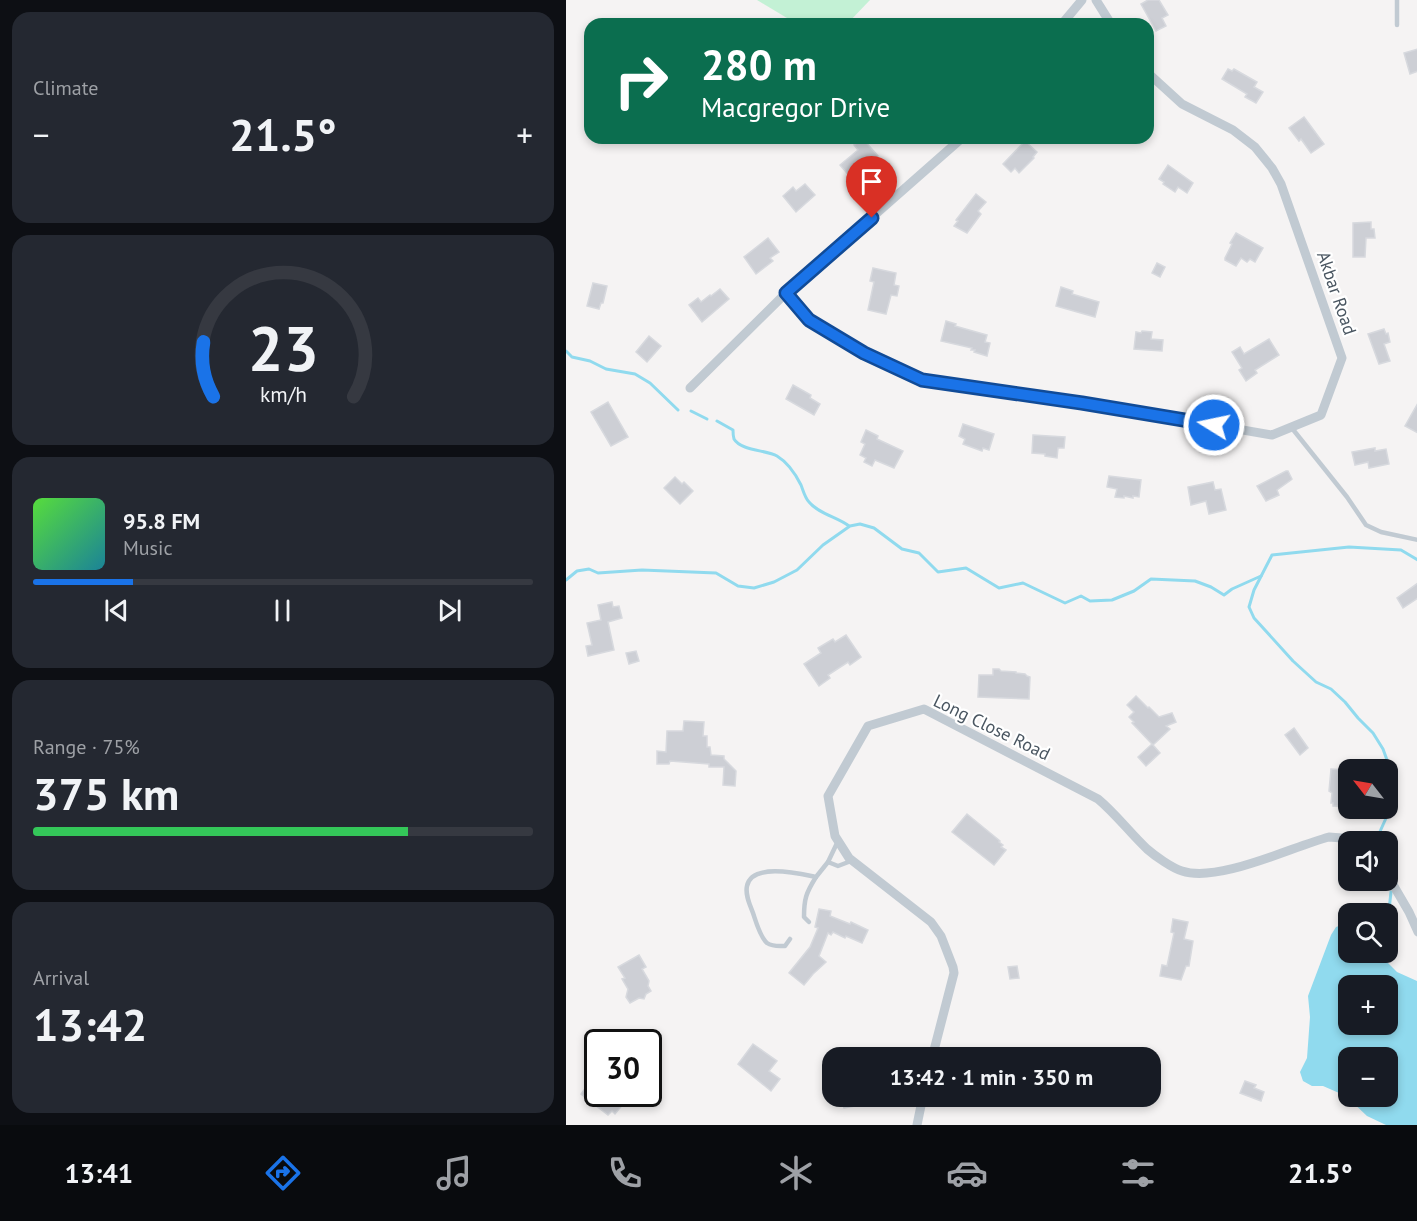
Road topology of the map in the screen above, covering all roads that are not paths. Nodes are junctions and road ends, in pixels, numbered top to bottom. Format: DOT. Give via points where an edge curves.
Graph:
graph roads {
  1 [pos="1082,0"];
  2 [pos="1096,0"];
  3 [pos="1397,0"];
  4 [pos="1067,18"];
  5 [pos="1108,18"];
  6 [pos="1397,25"];
  7 [pos="1154,78"];
  8 [pos="955,144"];
  9 [pos="786,293"];
  10 [pos="690,388"];
  11 [pos="1291,427"];
  12 [pos="1418,540"];
  13 [pos="1338,838"];
  14 [pos="838,841"];
  15 [pos="852,861"];
  16 [pos="828,862"];
  17 [pos="816,877"];
  18 [pos="1397,891"];
  19 [pos="809,922"];
  20 [pos="1418,932"];
  21 [pos="790,939"];
  22 [pos="935,1047"];
  23 [pos="921,1107"];
  24 [pos="917,1125"];
  1 -- 4 [label="street"];
  2 -- 5 [label="street"];
  3 -- 6 [label="lane"];
  7 -- 11 [label="street, Akbar Road" via="1182,104 1255,147 1281,184 1342,358 1321,415"];
  8 -- 9 [label="street"];
  9 -- 10 [label="street"];
  9 -- 11 [label="street, Akbar Road" via="809,320 864,353 922,380 1272,435"];
  11 -- 12 [label="lane" via="1366,525"];
  13 -- 14 [label="street, Long Close Road" via="1329,837 1226,871 1181,871 1147,850 1098,799 924,709 868,726 828,796"];
  14 -- 15 [label="street, Long Close Road"];
  14 -- 16 [label="lane"];
  15 -- 16 [label="lane" via="838,866"];
  15 -- 22 [label="street, Long Close Road" via="931,922 946,946 954,973"];
  16 -- 17 [label="lane"];
  17 -- 19 [label="lane" via="804,900 803,917"];
  17 -- 21 [label="lane" via="769,871 747,884 747,898 765,942 785,946"];
  18 -- 20 [label="street"];
  23 -- 24 [label="street"];
}
